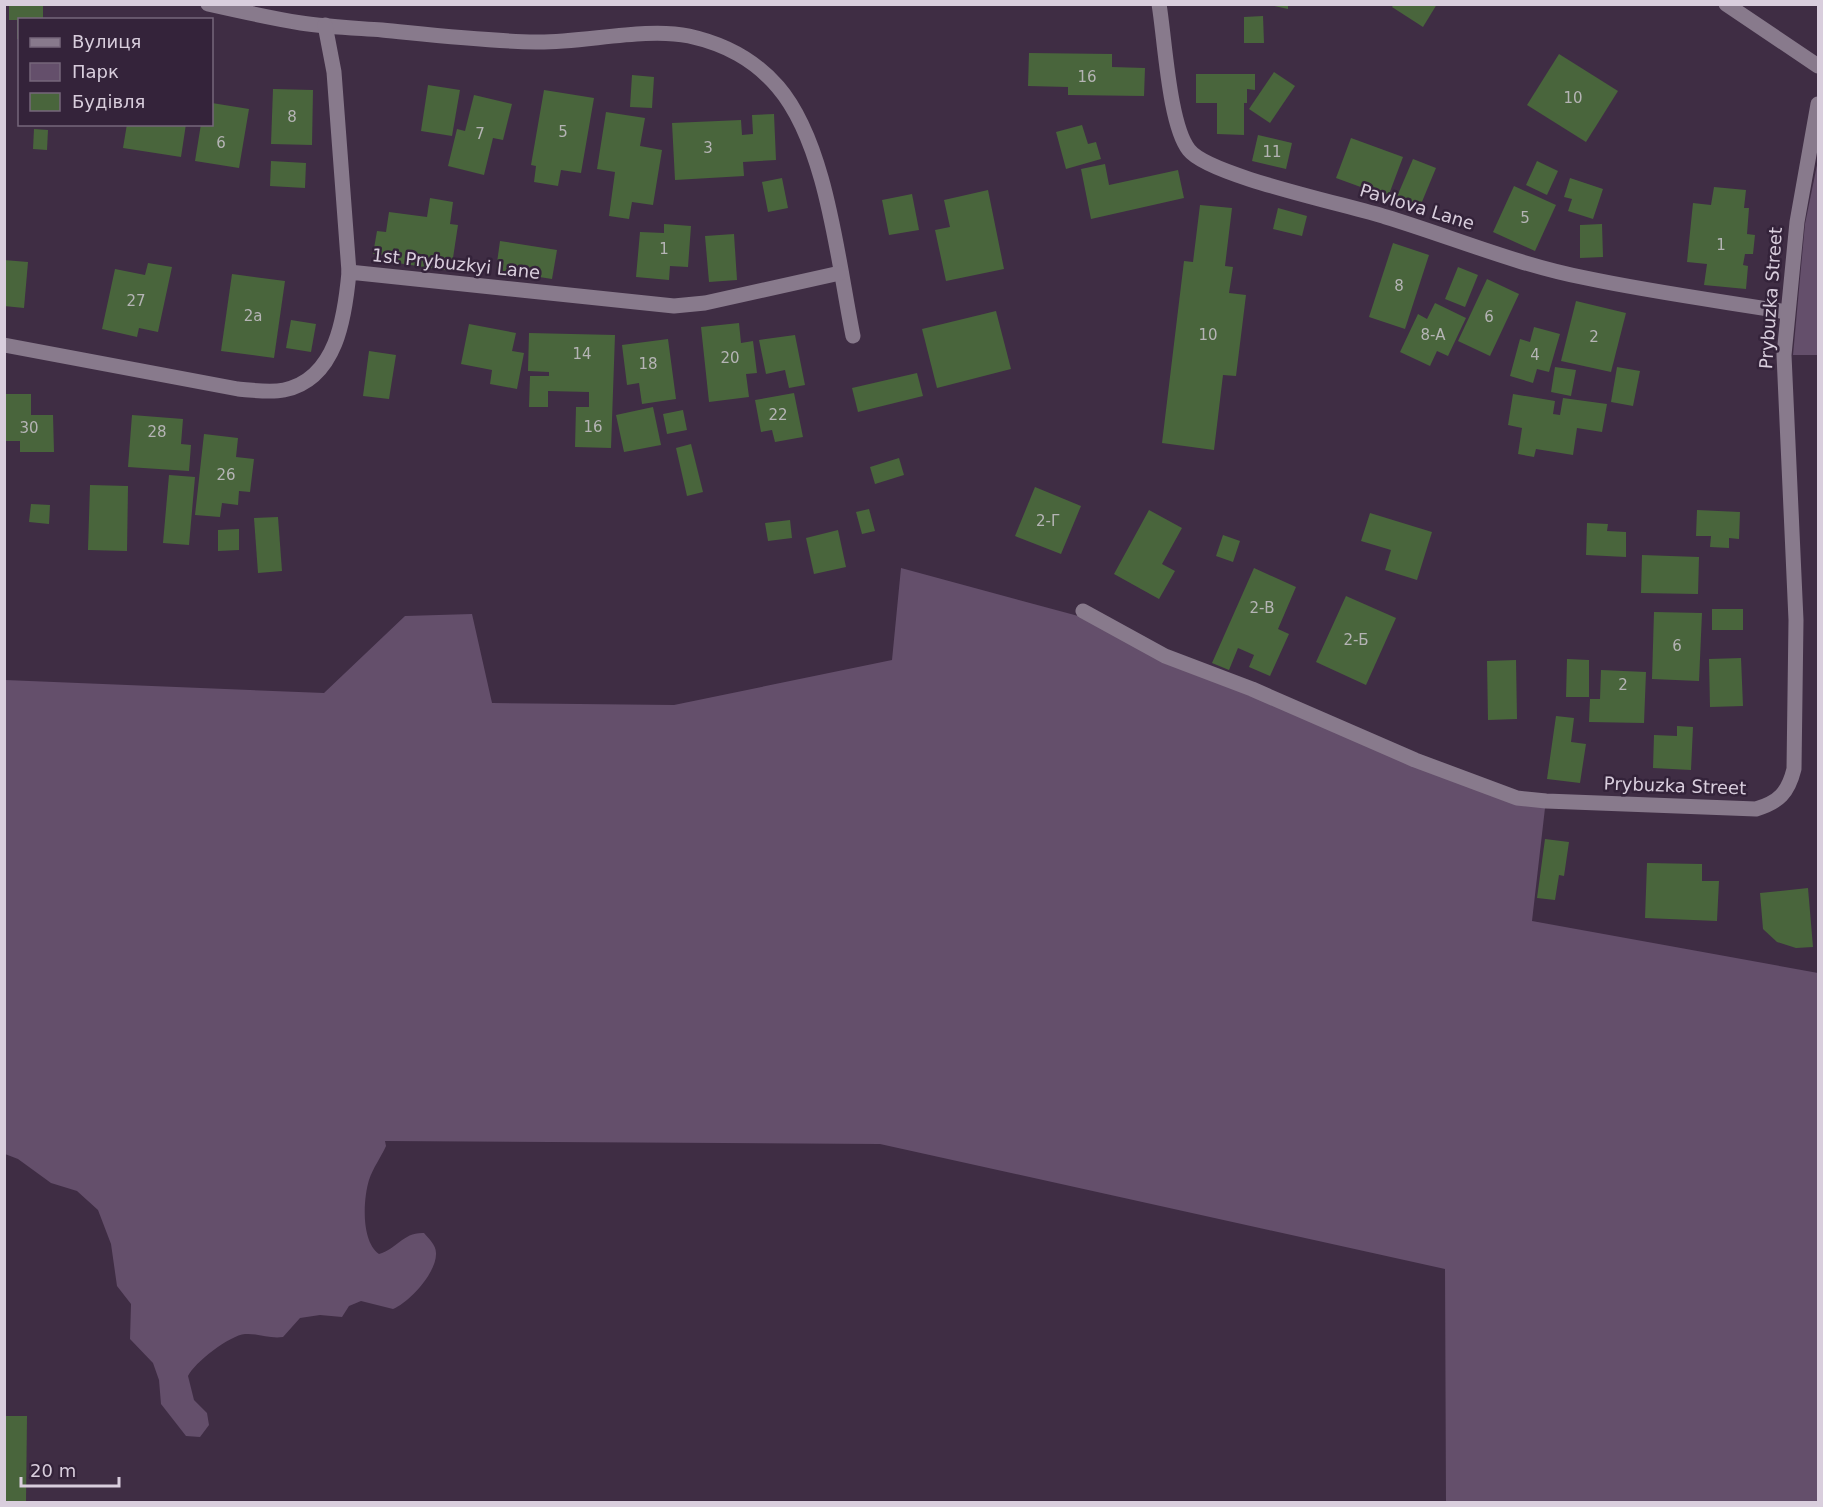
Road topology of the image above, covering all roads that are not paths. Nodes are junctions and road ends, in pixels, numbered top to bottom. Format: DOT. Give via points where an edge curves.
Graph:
graph roads {
  1 [pos="207,4"];
  2 [pos="1159,4"];
  3 [pos="1726,4"];
  4 [pos="325,25"];
  5 [pos="1818,66"];
  6 [pos="1818,104"];
  7 [pos="349,272"];
  8 [pos="840,273"];
  9 [pos="1787,312"];
  10 [pos="853,336"];
  11 [pos="4,345"];
  12 [pos="1083,611"];
  1 -- 4 [label="street"];
  2 -- 9 [label="street, Pavlova Lane" via="1176,117 1183,140 1195,156 1248,179 1384,216 1535,266"];
  3 -- 5 [label="street"];
  4 -- 7 [label="street" via="334,72"];
  4 -- 8 [label="street" via="493,41 561,42 649,34 687,35 722,45 753,62 779,88 799,118 826,198"];
  6 -- 9 [label="street, Prybuzka Street" via="1797,222"];
  7 -- 8 [label="street, 1st Prybuzkyi Lane" via="674,306 705,303"];
  7 -- 11 [label="street, 1st Prybuzkyi Lane" via="346,302 333,350 320,369 303,383 284,390 262,392"];
  8 -- 10 [label="street"];
  9 -- 12 [label="street, Prybuzka Street" via="1784,355 1796,620 1794,769 1790,786 1773,804 1756,809 1517,798 1165,656"];
}
